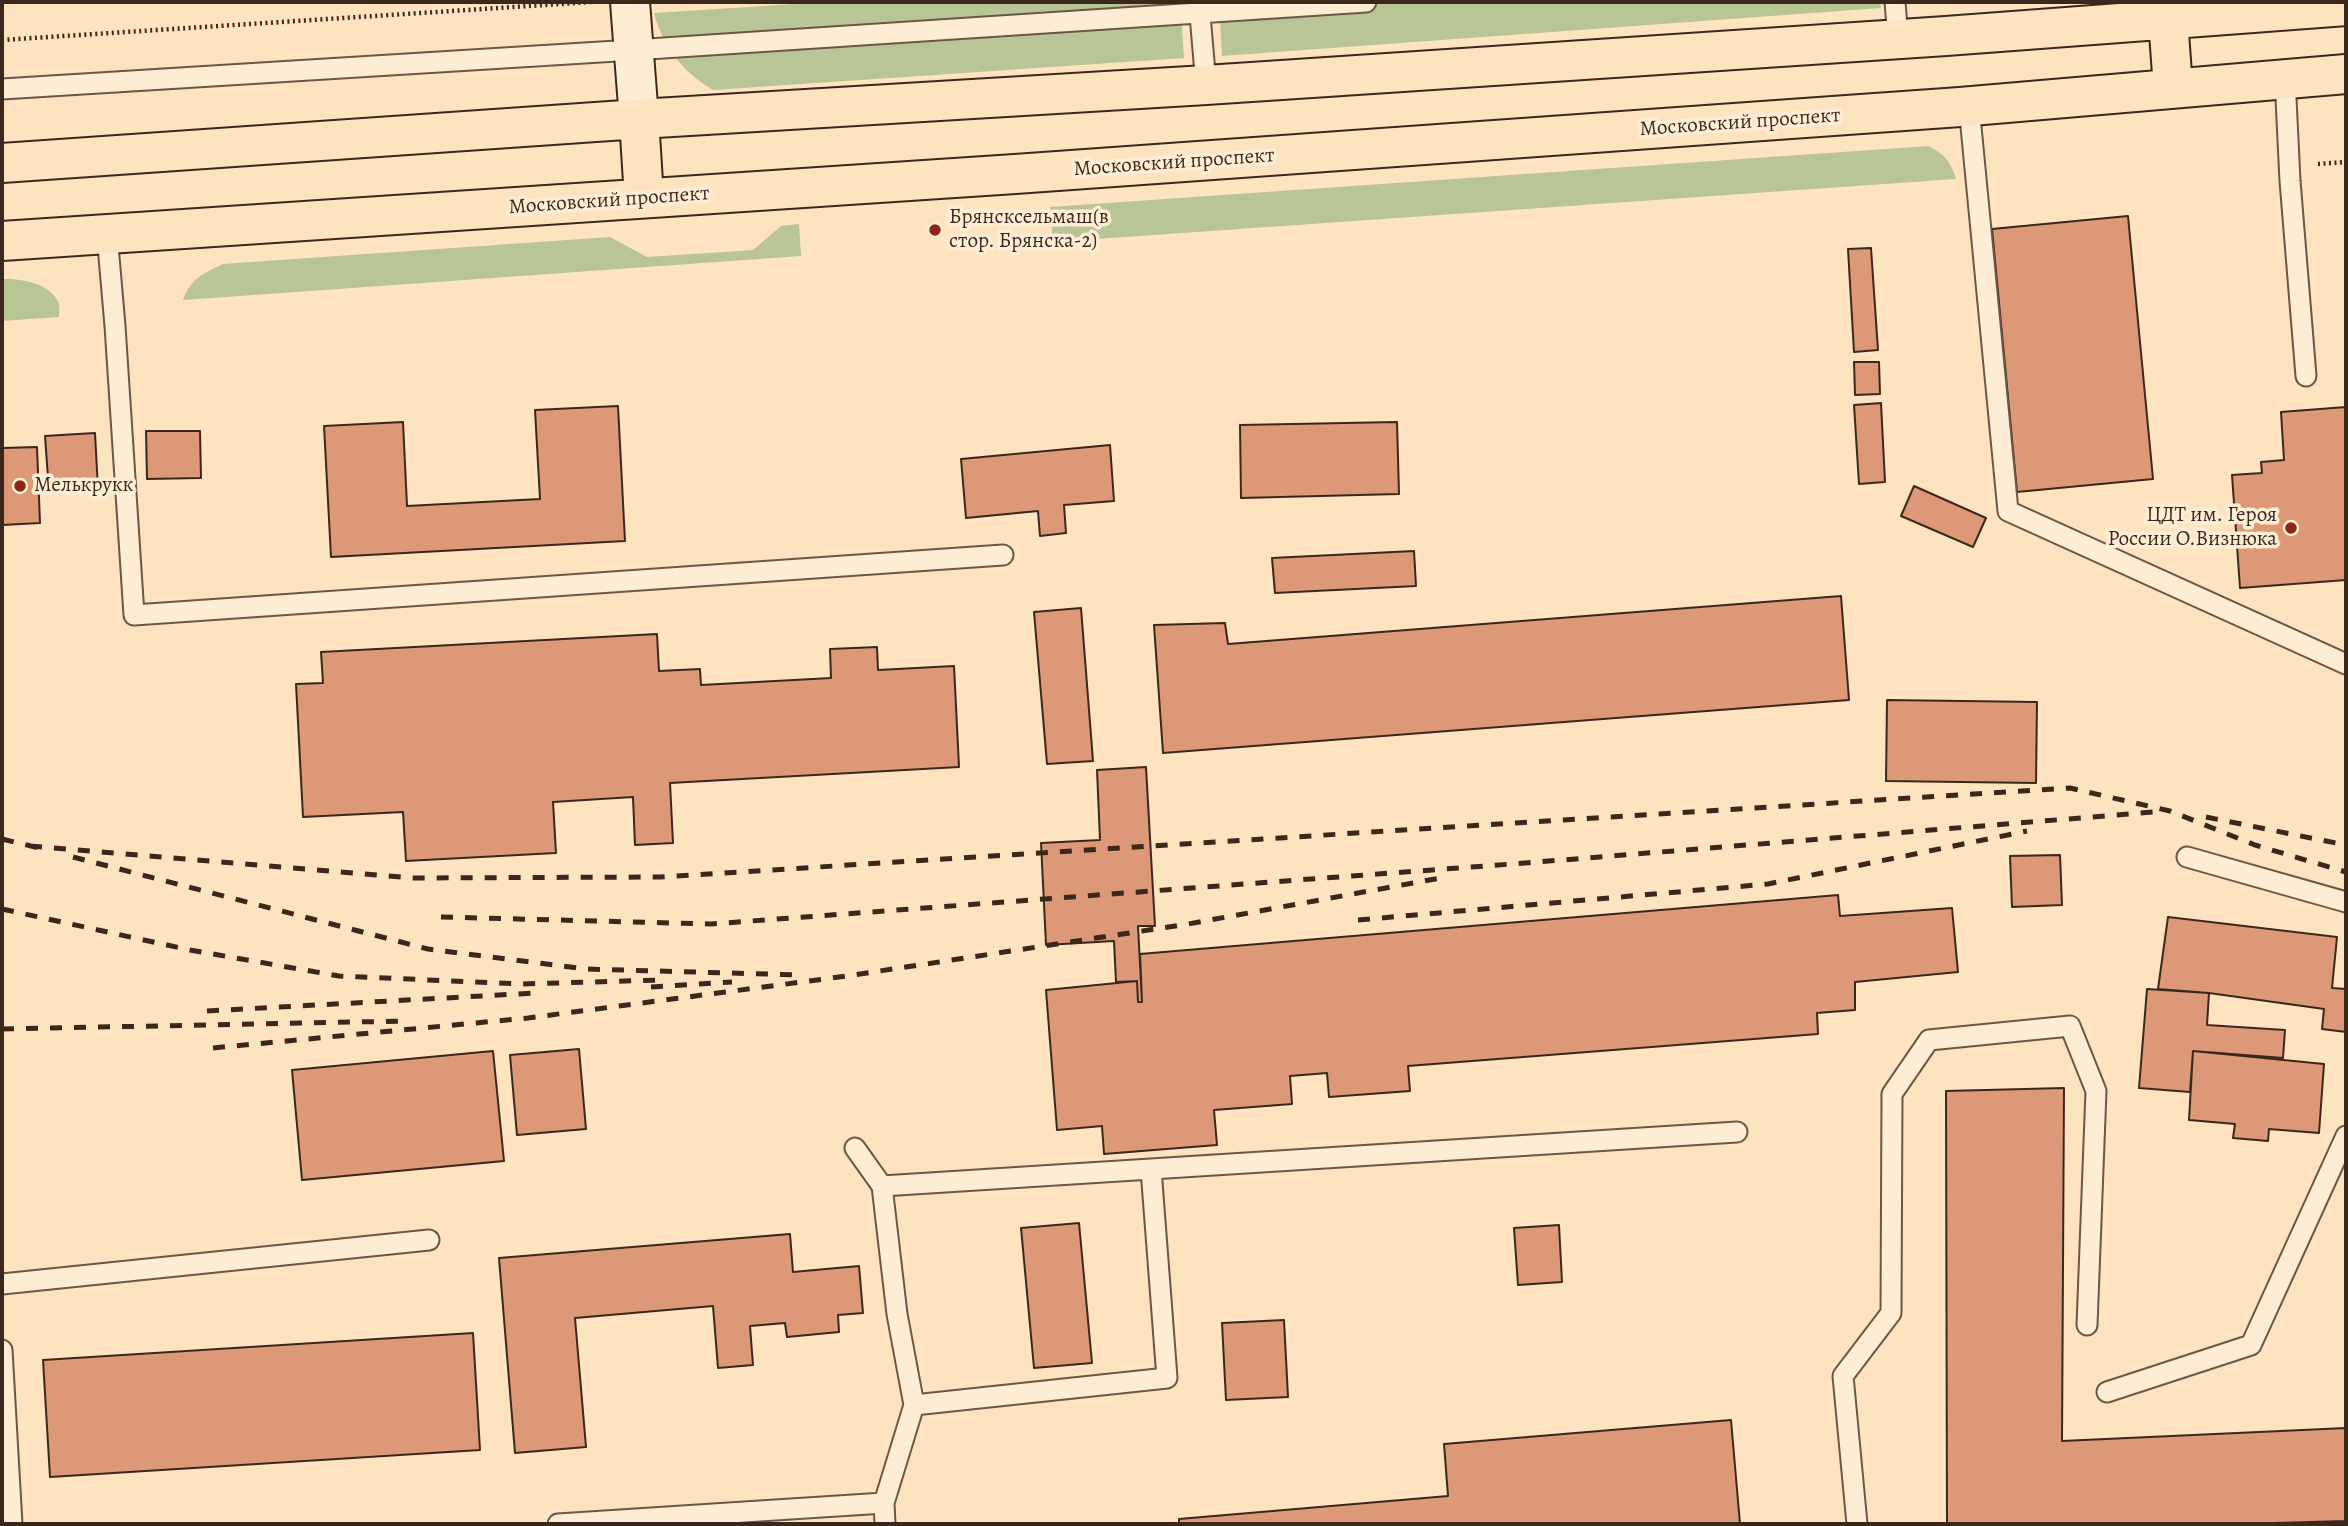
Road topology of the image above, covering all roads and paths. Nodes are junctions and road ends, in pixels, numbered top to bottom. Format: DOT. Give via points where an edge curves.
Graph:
graph roads {
  1 [pos="602,2"];
  2 [pos="630,2"];
  3 [pos="1366,2"];
  4 [pos="2346,6"];
  5 [pos="1199,7"];
  6 [pos="2167,10"];
  7 [pos="1896,20"];
  8 [pos="2,40"];
  9 [pos="634,51"];
  10 [pos="2346,74"];
  11 [pos="2285,78"];
  12 [pos="1206,85"];
  13 [pos="2173,88"];
  14 [pos="2,89"];
  15 [pos="1969,106"];
  16 [pos="639,119"];
  17 [pos="2,163"];
  18 [pos="644,198"];
  19 [pos="107,234"];
  20 [pos="2,241"];
  21 [pos="2306,376"];
  22 [pos="1003,555"];
  23 [pos="2346,664"];
  24 [pos="2187,857"];
  25 [pos="2346,902"];
  26 [pos="1737,1132"];
  27 [pos="2346,1136"];
  28 [pos="855,1148"];
  29 [pos="1151,1169"];
  30 [pos="882,1186"];
  31 [pos="429,1240"];
  32 [pos="2,1284"];
  33 [pos="2087,1325"];
  34 [pos="2,1350"];
  35 [pos="2108,1392"];
  36 [pos="914,1405"];
  37 [pos="884,1503"];
  38 [pos="12,1524"];
  39 [pos="558,1524"];
  40 [pos="885,1524"];
  41 [pos="1857,1524"];
  1 -- 8 [label="path"];
  2 -- 9 [label="street"];
  3 -- 5 [label="lane"];
  4 -- 6 [label="main road"];
  5 -- 9 [label="lane"];
  5 -- 12 [label="lane"];
  6 -- 7 [label="main road"];
  6 -- 13 [label="main road"];
  7 -- 12 [label="main road"];
  9 -- 14 [label="lane"];
  9 -- 16 [label="street"];
  10 -- 11 [label="main road, Московский проспект"];
  11 -- 13 [label="main road, Московский проспект"];
  11 -- 21 [label="lane"];
  12 -- 16 [label="main road"];
  13 -- 15 [label="main road, Московский проспект"];
  15 -- 18 [label="main road, Московский проспект"];
  15 -- 23 [label="lane" via="2008,511"];
  16 -- 17 [label="main road"];
  16 -- 18 [label="main road"];
  18 -- 19 [label="main road, Московский проспект"];
  19 -- 20 [label="main road, Московский проспект"];
  19 -- 22 [label="lane" via="134,615"];
  24 -- 25 [label="lane"];
  26 -- 29 [label="lane"];
  27 -- 35 [label="lane" via="2251,1345"];
  28 -- 30 [label="lane"];
  29 -- 30 [label="lane"];
  29 -- 36 [label="lane" via="1167,1378"];
  30 -- 36 [label="lane" via="897,1314"];
  31 -- 32 [label="lane"];
  33 -- 41 [label="lane" via="2096,1091 2070,1026 1929,1040 1892,1094 1891,1313 1843,1376"];
  34 -- 38 [label="lane"];
  36 -- 37 [label="lane"];
  37 -- 39 [label="lane"];
  37 -- 40 [label="lane"];
}
